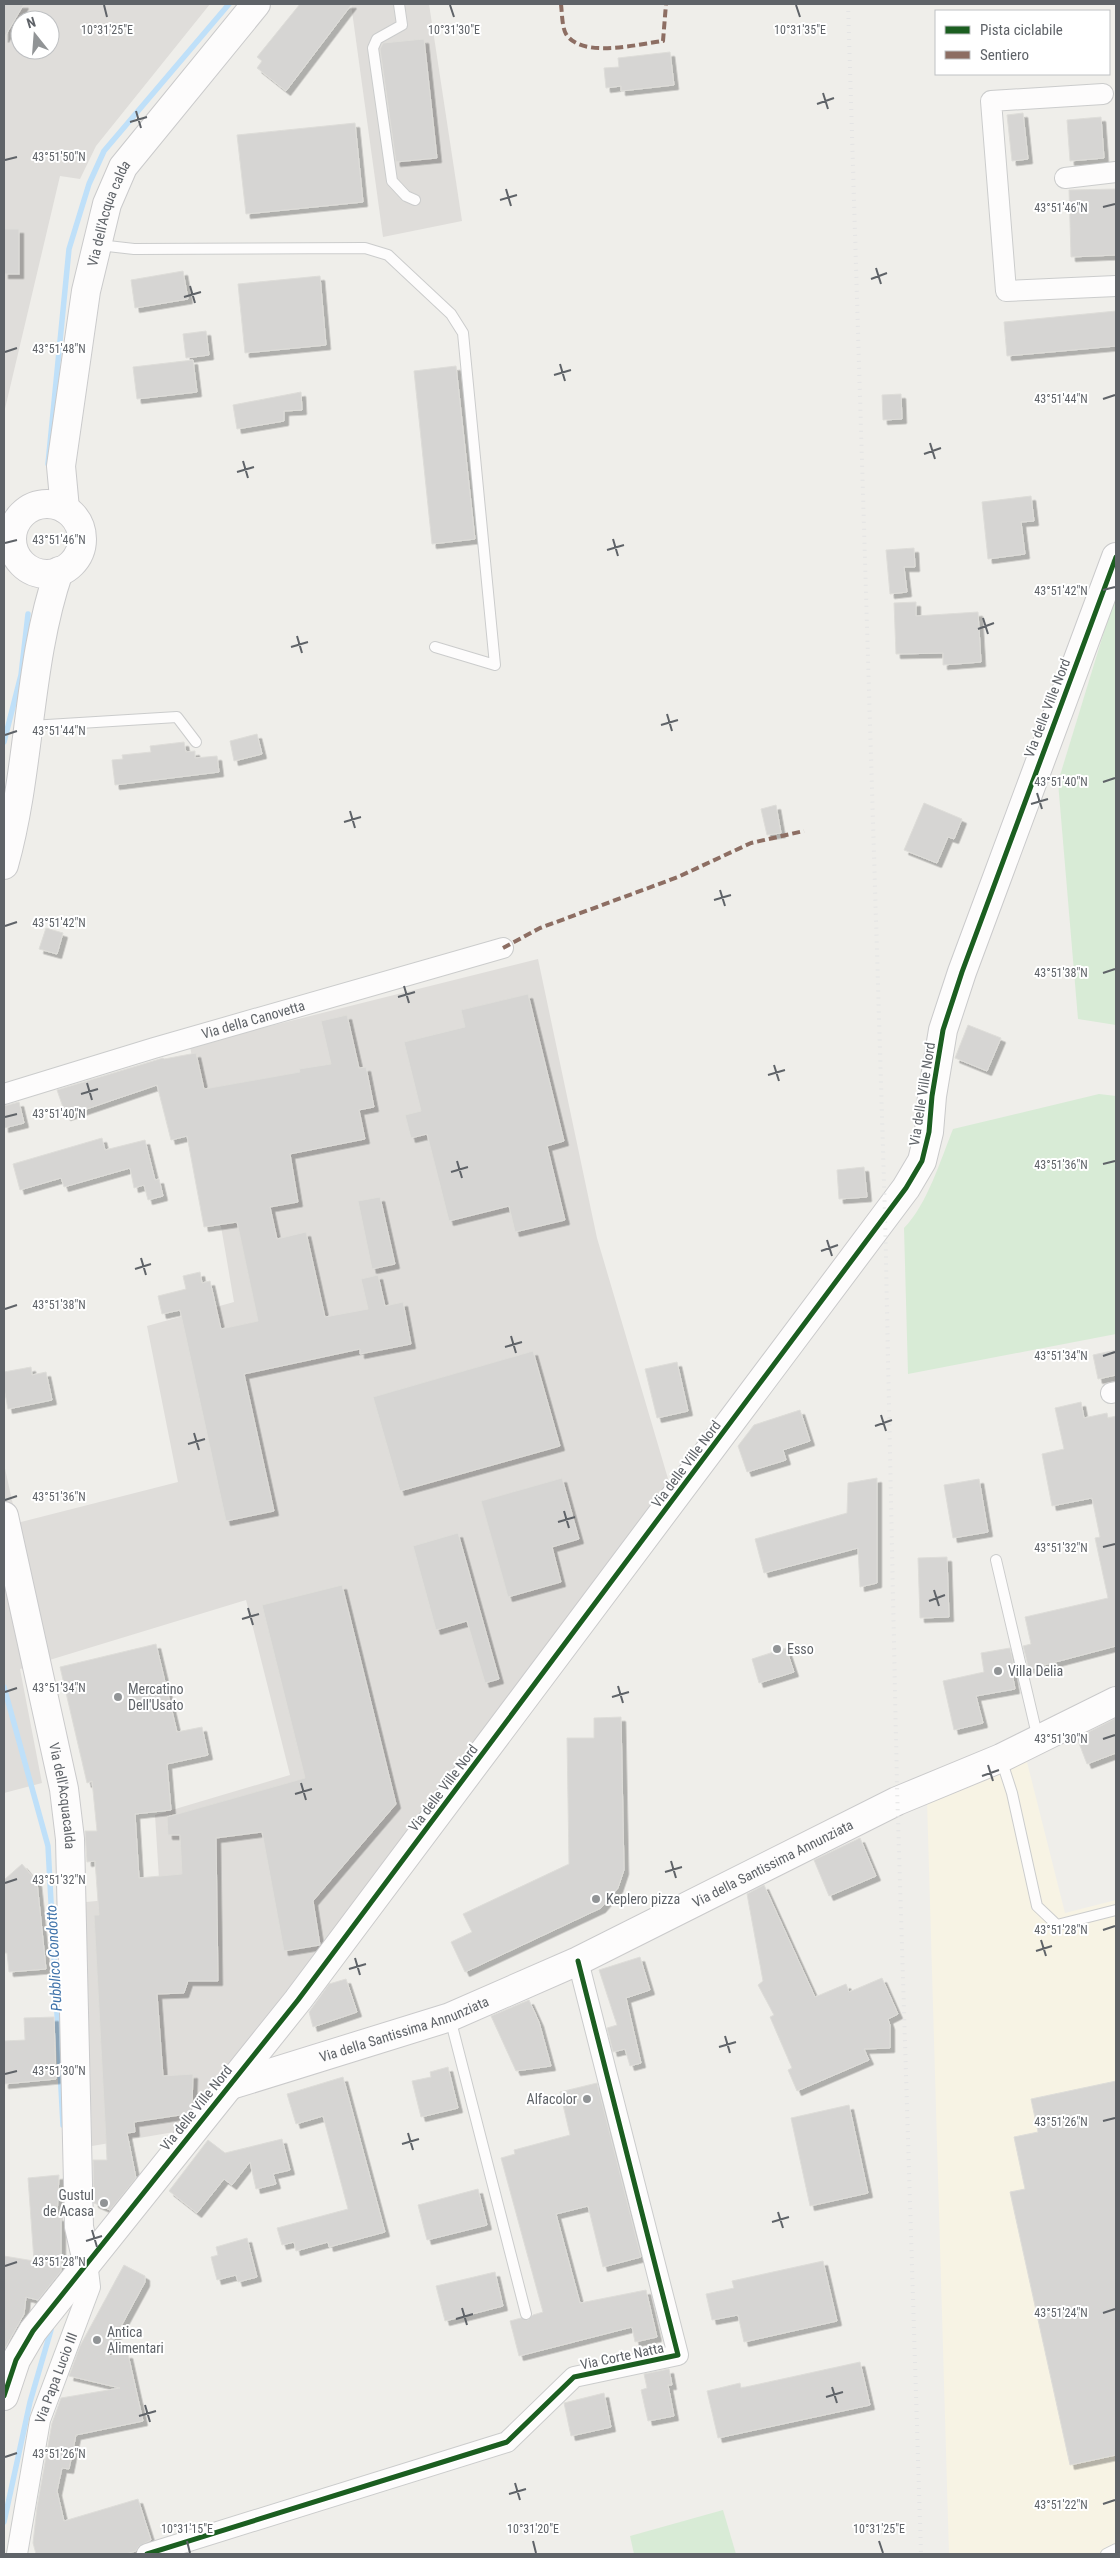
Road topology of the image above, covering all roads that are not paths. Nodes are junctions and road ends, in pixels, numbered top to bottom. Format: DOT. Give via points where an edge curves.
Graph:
graph roads {
  1 [pos="256,4"];
  2 [pos="398,4"];
  3 [pos="1102,94"];
  4 [pos="1116,172"];
  5 [pos="1065,178"];
  6 [pos="415,200"];
  7 [pos="96,244"];
  8 [pos="1116,286"];
  9 [pos="61,466"];
  10 [pos="21,509"];
  11 [pos="65,510"];
  12 [pos="8,534"];
  13 [pos="1116,557"];
  14 [pos="27,568"];
  15 [pos="59,571"];
  16 [pos="46,609"];
  17 [pos="435,648"];
  18 [pos="30,726"];
  19 [pos="196,742"];
  20 [pos="4,865"];
  21 [pos="503,948"];
  22 [pos="4,1094"];
  23 [pos="4,1516"];
  24 [pos="996,1560"];
  25 [pos="1116,1701"];
  26 [pos="1038,1740"];
  27 [pos="1001,1758"];
  28 [pos="1116,1910"];
  29 [pos="578,1961"];
  30 [pos="450,2017"];
  31 [pos="228,2086"];
  32 [pos="80,2271"];
  33 [pos="526,2314"];
  34 [pos="4,2396"];
  35 [pos="1116,2549"];
  36 [pos="17,2554"];
  37 [pos="147,2554"];
  38 [pos="1106,2554"];
  1 -- 7 [label="street, Via dell'Acqua calda" via="123,166 107,204"];
  2 -- 6 [label="lane" via="402,25 376,39 373,48 392,181 406,196"];
  3 -- 8 [label="street" via="991,101 1006,291"];
  4 -- 5 [label="street"];
  7 -- 9 [label="street, Via dell'Acqua calda" via="86,291"];
  7 -- 17 [label="lane" via="142,249 364,248 388,255 451,314 463,333 495,665"];
  9 -- 10 [label="street, Via dell'Acqua calda"];
  9 -- 11 [label="street, Via dell'Acqua calda"];
  10 -- 11 [label="street" via="55,505"];
  10 -- 12 [label="street"];
  11 -- 15 [label="street" via="77,521 82,538 76,558"];
  12 -- 14 [label="street" via="16,555"];
  13 -- 31 [label="street, Via delle Ville Nord" via="943,1030 929,1132 918,1168 638,1548 298,2000"];
  14 -- 15 [label="street" via="37,572"];
  14 -- 16 [label="street"];
  15 -- 16 [label="street"];
  16 -- 18 [label="street"];
  18 -- 19 [label="lane" via="177,717"];
  18 -- 20 [label="street" via="18,809"];
  21 -- 22 [label="street, Via della Canovetta"];
  23 -- 32 [label="street, Via dell'Acquacalda" via="64,1789 70,1839"];
  24 -- 26 [label="lane"];
  25 -- 26 [label="street, Via della Santissima Annunziata"];
  26 -- 27 [label="street, Via della Santissima Annunziata"];
  27 -- 28 [label="lane" via="1037,1906 1057,1925"];
  27 -- 29 [label="street, Via della Santissima Annunziata" via="897,1800"];
  29 -- 30 [label="street, Via della Santissima Annunziata"];
  29 -- 37 [label="street, Via Corte Natta" via="678,2355 574,2377 507,2442"];
  30 -- 31 [label="street, Via della Santissima Annunziata"];
  30 -- 33 [label="lane"];
  31 -- 32 [label="street, Via delle Ville Nord"];
  32 -- 34 [label="street, Via delle Ville Nord" via="24,2344"];
  32 -- 36 [label="street, Via Papa Lucio III" via="90,2287 40,2420"];
  35 -- 38 [label="lane"];
}
